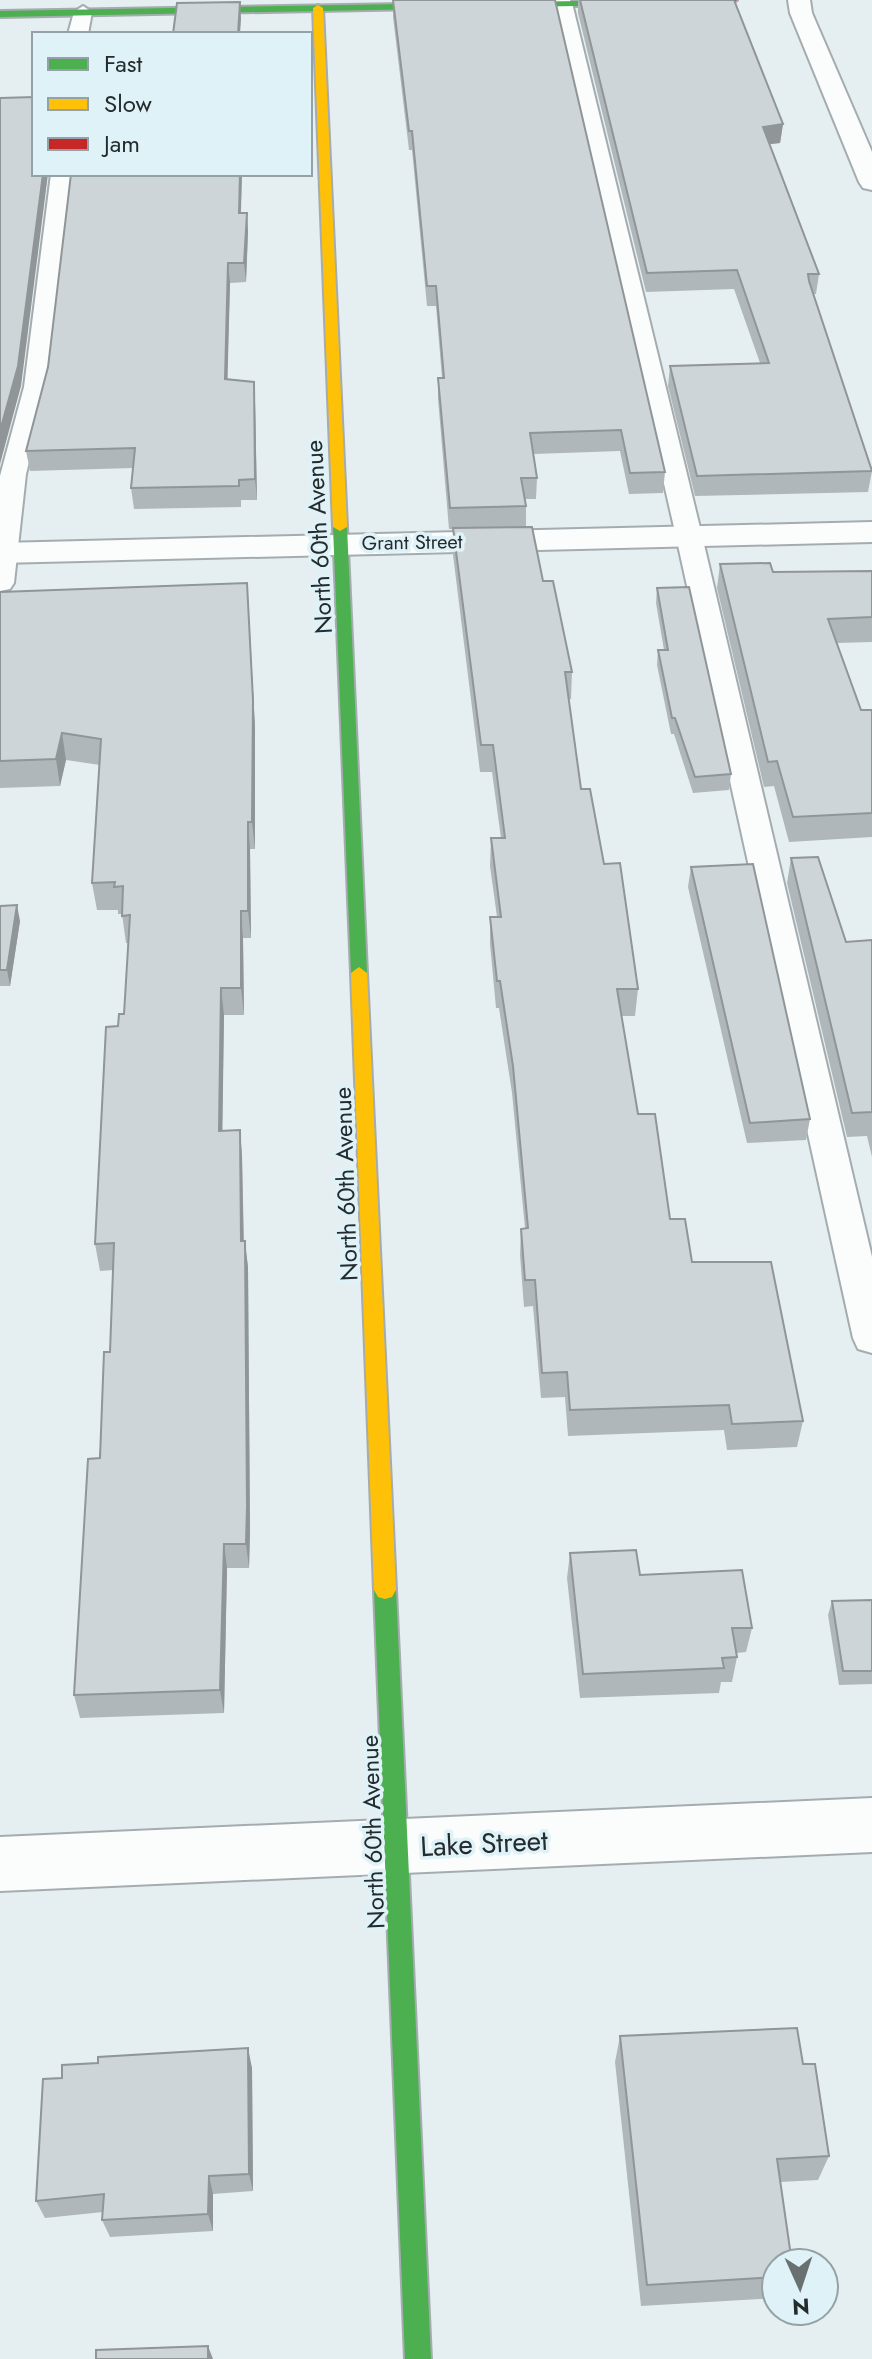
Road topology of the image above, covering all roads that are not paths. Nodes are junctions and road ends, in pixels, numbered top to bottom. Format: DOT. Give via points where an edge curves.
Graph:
graph roads {
  1 [pos="732,0"];
  2 [pos="799,0"];
  3 [pos="563,3"];
  4 [pos="318,8"];
  5 [pos="83,12"];
  6 [pos="0,14"];
  7 [pos="78,32"];
  8 [pos="62,176"];
  9 [pos="872,182"];
  10 [pos="872,532"];
  11 [pos="689,536"];
  12 [pos="343,544"];
  13 [pos="2,563"];
  14 [pos="872,1338"];
  15 [pos="872,1825"];
  16 [pos="398,1847"];
  17 [pos="0,1864"];
  18 [pos="418,2359"];
  1 -- 3 [label="street"];
  2 -- 9 [label="street"];
  3 -- 4 [label="street"];
  3 -- 11 [label="lane"];
  4 -- 5 [label="street"];
  4 -- 12 [label="street, North 60th Avenue"];
  5 -- 6 [label="street"];
  5 -- 7 [label="lane"];
  8 -- 13 [label="lane" via="36,387 13,474"];
  10 -- 11 [label="street, Grant Street"];
  11 -- 12 [label="street, Grant Street"];
  11 -- 14 [label="lane"];
  12 -- 13 [label="street, Grant Street"];
  12 -- 16 [label="street, North 60th Avenue"];
  15 -- 16 [label="street, Lake Street"];
  16 -- 17 [label="street, Lake Street"];
  16 -- 18 [label="street, North 60th Avenue"];
}
